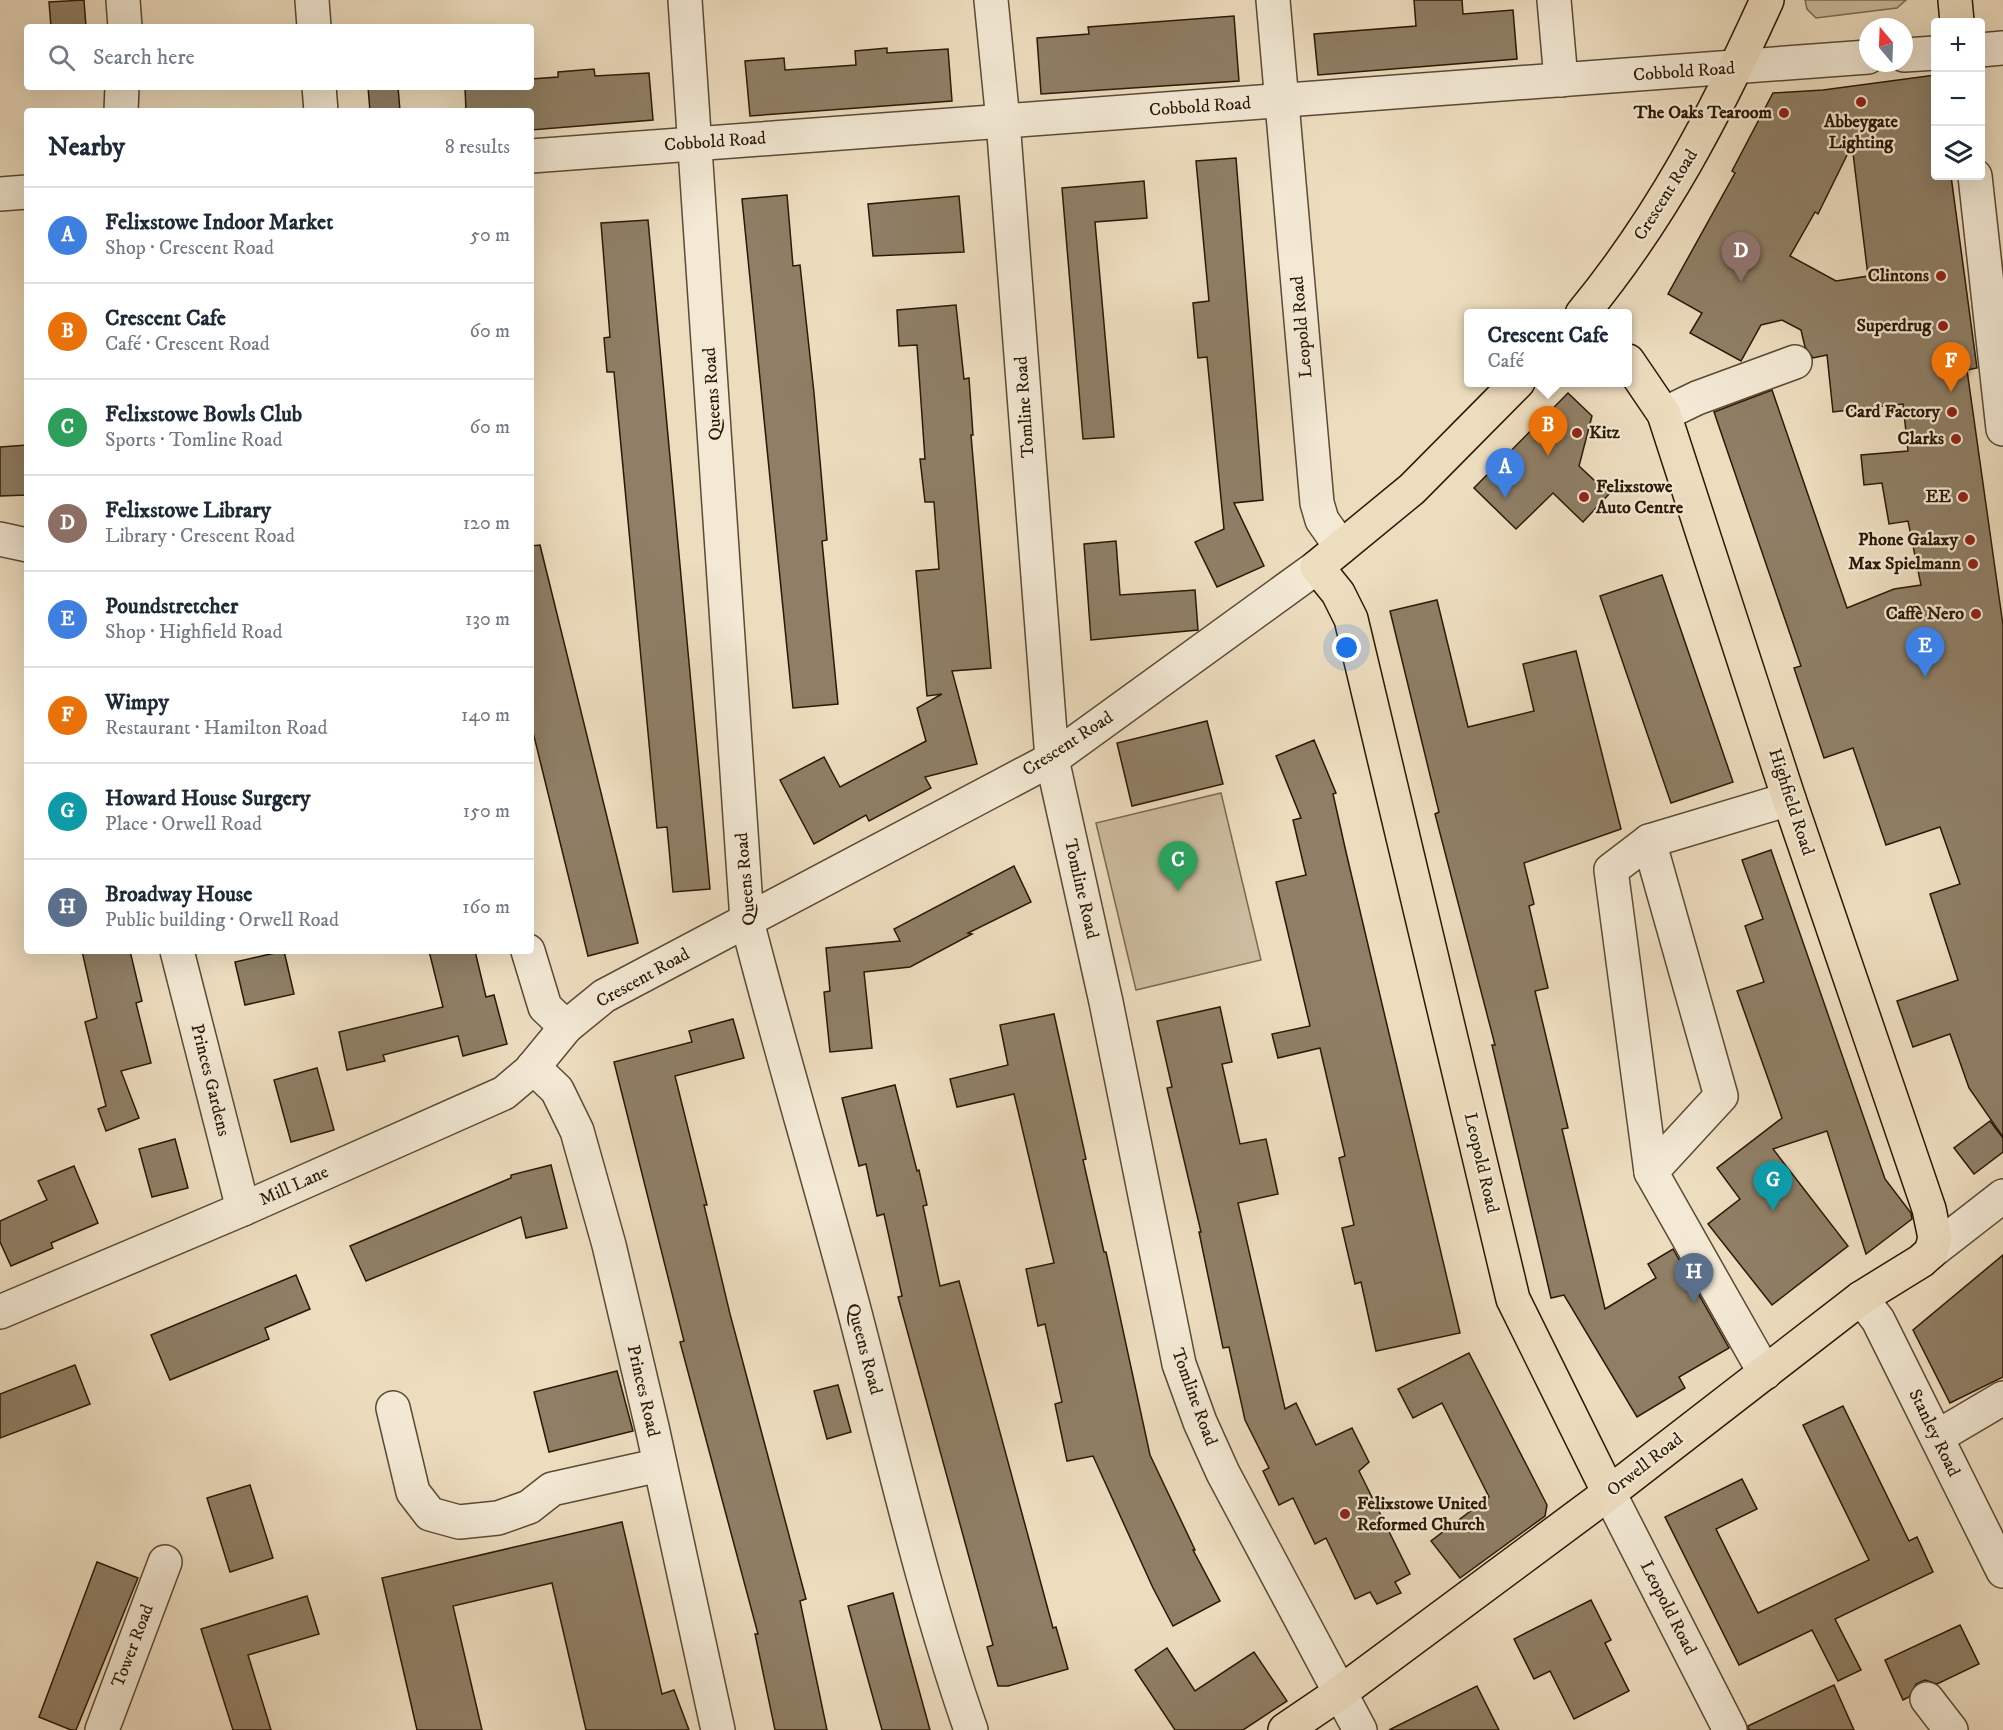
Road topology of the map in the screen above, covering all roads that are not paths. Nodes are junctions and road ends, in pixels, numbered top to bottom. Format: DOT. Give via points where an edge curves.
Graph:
graph roads {
  1 [pos="123,0"];
  2 [pos="312,0"];
  3 [pos="685,0"];
  4 [pos="991,0"];
  5 [pos="1273,0"];
  6 [pos="1554,0"];
  7 [pos="1561,0"];
  8 [pos="1767,0"];
  9 [pos="1955,0"];
  10 [pos="1957,18"];
  11 [pos="125,24"];
  12 [pos="314,24"];
  13 [pos="2003,48"];
  14 [pos="1985,50"];
  15 [pos="1931,53"];
  16 [pos="1913,54"];
  17 [pos="1859,58"];
  18 [pos="1736,68"];
  19 [pos="1561,80"];
  20 [pos="122,90"];
  21 [pos="319,90"];
  22 [pos="1283,100"];
  23 [pos="121,108"];
  24 [pos="321,108"];
  25 [pos="1002,121"];
  26 [pos="696,143"];
  27 [pos="534,156"];
  28 [pos="1975,180"];
  29 [pos="24,192"];
  30 [pos="0,194"];
  31 [pos="1587,309"];
  32 [pos="1795,362"];
  33 [pos="1632,366"];
  34 [pos="1513,387"];
  35 [pos="1664,414"];
  36 [pos="2003,429"];
  37 [pos="0,539"];
  38 [pos="24,544"];
  39 [pos="1329,557"];
  40 [pos="1052,759"];
  41 [pos="1789,799"];
  42 [pos="1649,841"];
  43 [pos="747,921"];
  44 [pos="178,954"];
  45 [pos="529,954"];
  46 [pos="566,1028"];
  47 [pos="533,1067"];
  48 [pos="1651,1172"];
  49 [pos="2003,1196"];
  50 [pos="243,1209"];
  51 [pos="1931,1252"];
  52 [pos="1861,1298"];
  53 [pos="0,1312"];
  54 [pos="1765,1372"];
  55 [pos="2003,1398"];
  56 [pos="393,1408"];
  57 [pos="1937,1437"];
  58 [pos="660,1465"];
  59 [pos="1609,1493"];
  60 [pos="165,1562"];
  61 [pos="2003,1571"];
  62 [pos="1341,1692"];
  63 [pos="1927,1699"];
  64 [pos="102,1730"];
  65 [pos="718,1730"];
  66 [pos="971,1730"];
  67 [pos="1285,1730"];
  68 [pos="1360,1730"];
  69 [pos="1730,1730"];
  70 [pos="1951,1730"];
  1 -- 11 [label="street"];
  2 -- 12 [label="street"];
  3 -- 26 [label="street, Queens Road"];
  4 -- 25 [label="street, Tomline Road"];
  5 -- 22 [label="street, Leopold Road"];
  6 -- 7 [label="street"];
  6 -- 19 [label="street"];
  8 -- 18 [label="main road, Crescent Road"];
  9 -- 10 [label="main road"];
  13 -- 14 [label="street"];
  15 -- 16 [label="street"];
  17 -- 18 [label="street, Cobbold Road"];
  18 -- 19 [label="street, Cobbold Road"];
  18 -- 31 [label="main road, Crescent Road" via="1705,132 1662,203"];
  19 -- 22 [label="street, Cobbold Road"];
  20 -- 23 [label="street"];
  21 -- 24 [label="street"];
  22 -- 25 [label="street, Cobbold Road"];
  22 -- 39 [label="street, Leopold Road" via="1317,503"];
  25 -- 26 [label="street, Cobbold Road"];
  25 -- 40 [label="street, Tomline Road"];
  26 -- 27 [label="street, Cobbold Road"];
  26 -- 43 [label="street, Queens Road"];
  28 -- 36 [label="street"];
  29 -- 30 [label="street"];
  32 -- 35 [label="street"];
  33 -- 35 [label="main road, Highfield Road"];
  34 -- 39 [label="main road, Crescent Road" via="1412,489"];
  35 -- 41 [label="main road, Highfield Road"];
  37 -- 38 [label="street"];
  39 -- 40 [label="street, Crescent Road"];
  39 -- 59 [label="main road, Leopold Road" via="1338,594 1351,619 1514,1299"];
  40 -- 43 [label="street, Crescent Road"];
  40 -- 62 [label="street, Tomline Road" via="1179,1364 1223,1473"];
  41 -- 42 [label="street"];
  41 -- 51 [label="main road, Highfield Road" via="1929,1209 1935,1238"];
  42 -- 48 [label="street" via="1611,870"];
  42 -- 48 [label="street" via="1722,1096"];
  43 -- 46 [label="street, Crescent Road" via="604,996"];
  43 -- 66 [label="street, Queens Road" via="915,1545"];
  44 -- 50 [label="street, Princes Gardens"];
  45 -- 46 [label="street" via="544,1007"];
  46 -- 47 [label="street, Mill Lane"];
  47 -- 50 [label="street, Mill Lane" via="519,1083 494,1098"];
  47 -- 58 [label="street, Princes Road" via="557,1090 577,1131 609,1245"];
  48 -- 54 [label="street"];
  49 -- 51 [label="street, Orwell Road"];
  50 -- 53 [label="street, Mill Lane"];
  51 -- 52 [label="main road, Orwell Road"];
  52 -- 54 [label="main road, Orwell Road"];
  52 -- 57 [label="street, Stanley Road" via="1878,1320"];
  54 -- 59 [label="main road, Orwell Road"];
  55 -- 57 [label="street"];
  56 -- 58 [label="street" via="413,1491 430,1514 459,1522 498,1518 529,1507 552,1489"];
  57 -- 61 [label="street, Stanley Road"];
  58 -- 65 [label="street, Princes Road"];
  59 -- 62 [label="main road, Orwell Road"];
  59 -- 69 [label="street, Leopold Road"];
  60 -- 64 [label="street, Tower Road"];
  62 -- 67 [label="main road, Orwell Road"];
  62 -- 68 [label="street, Tomline Road"];
  63 -- 70 [label="street"];
}
